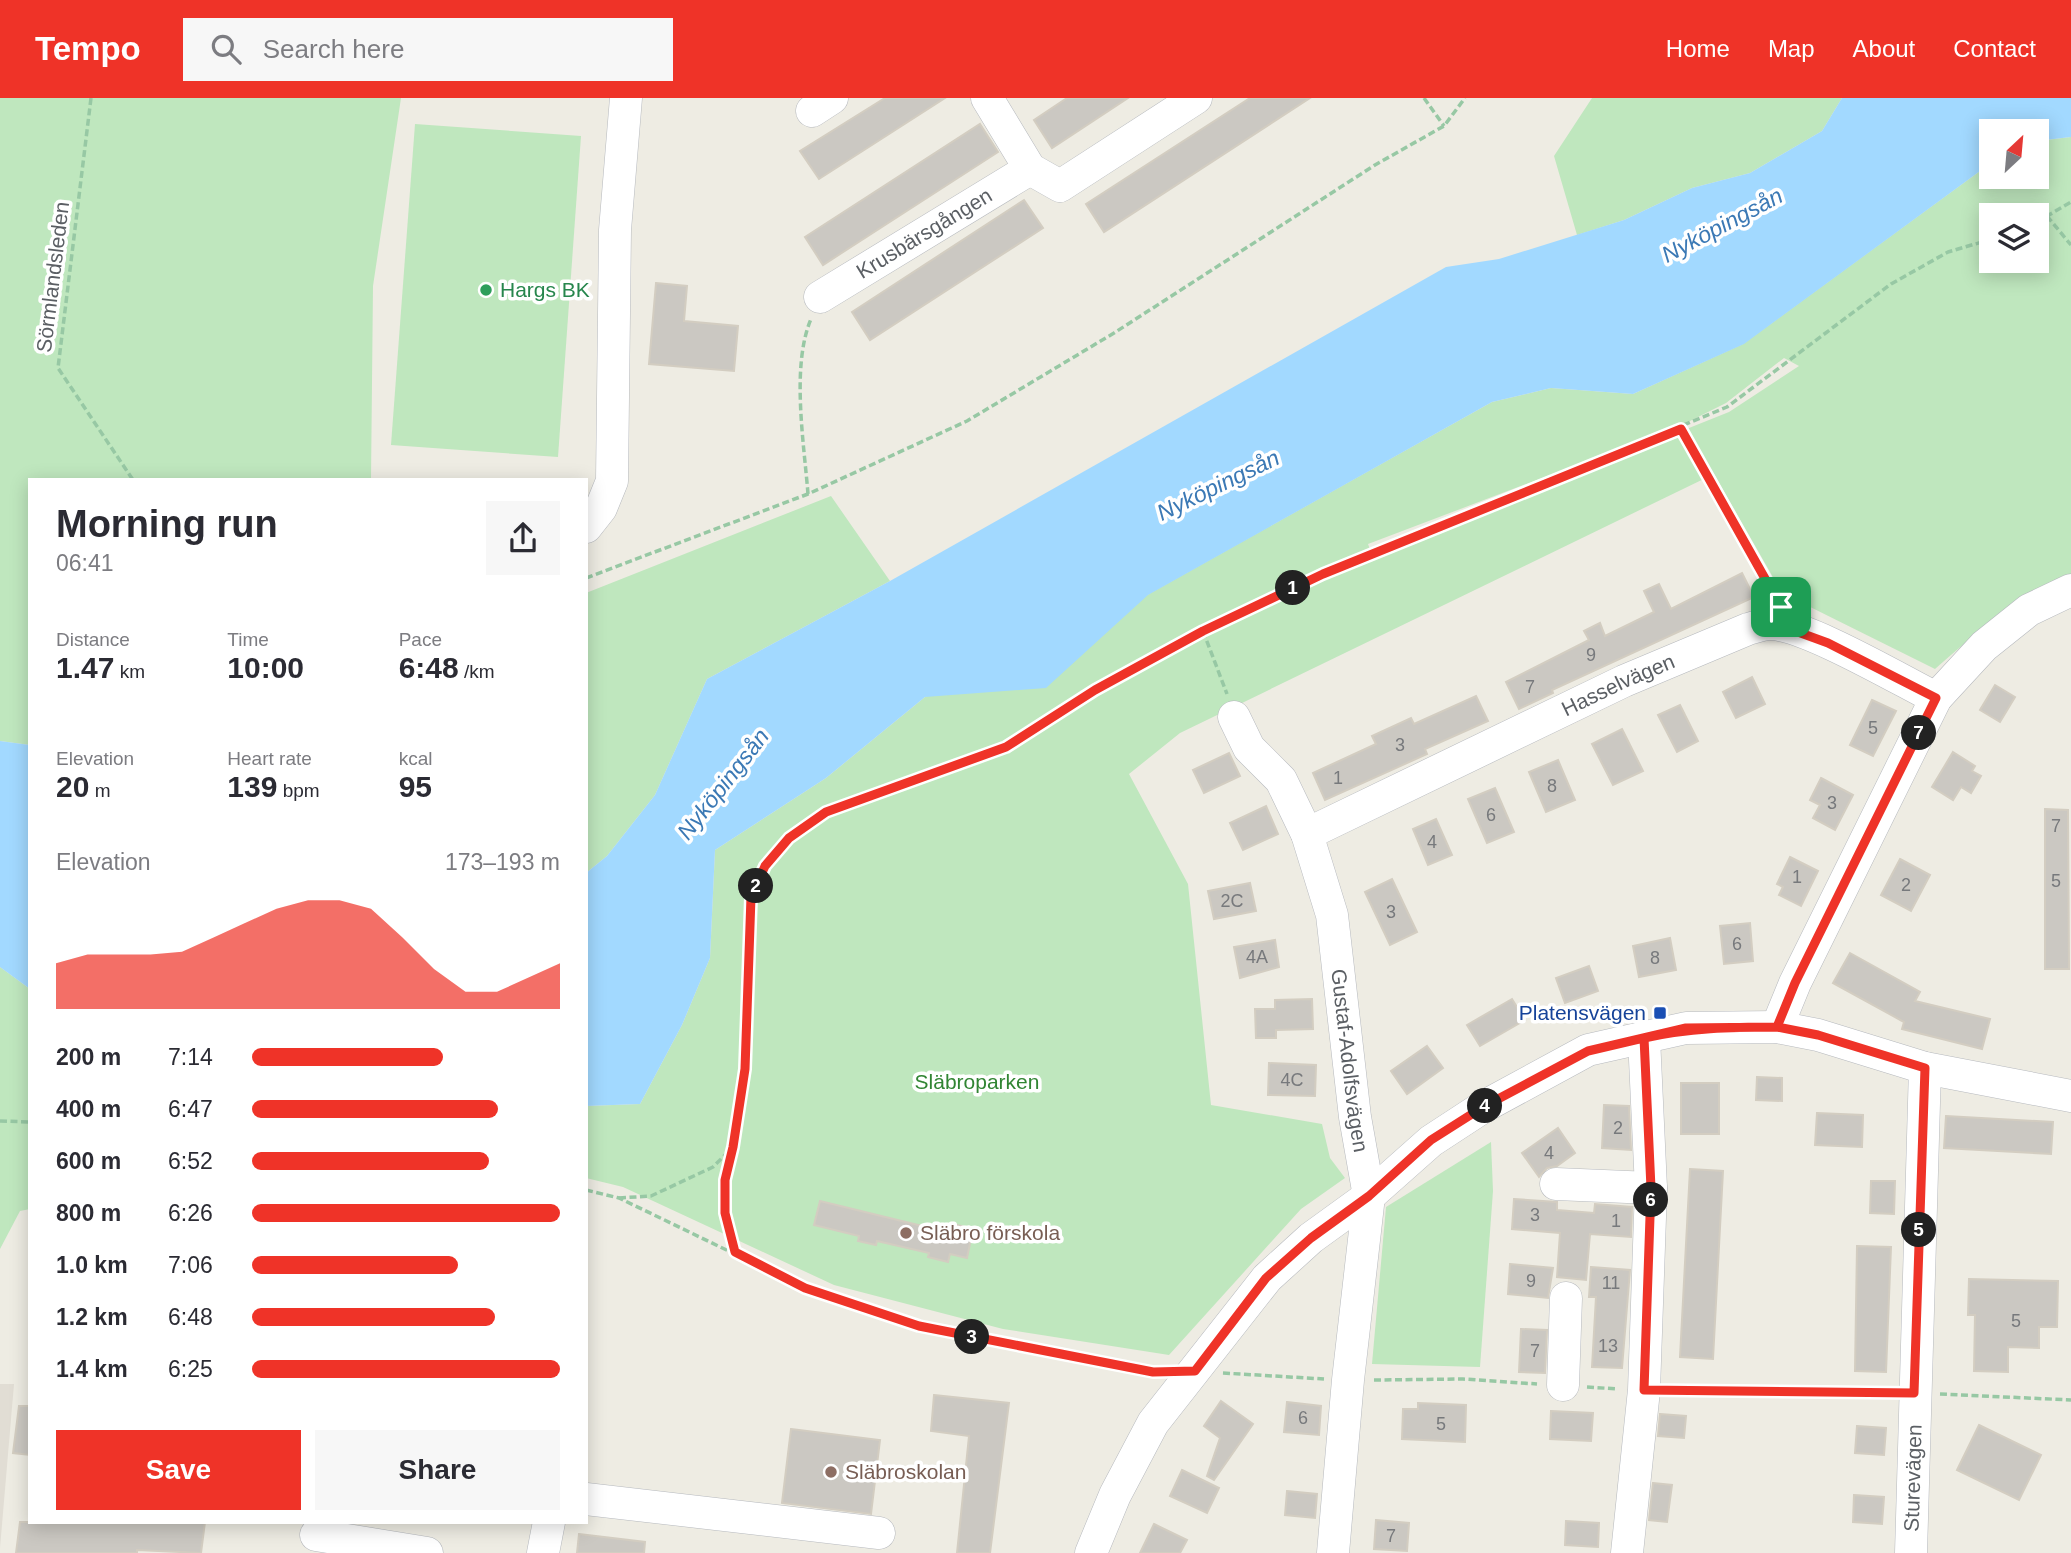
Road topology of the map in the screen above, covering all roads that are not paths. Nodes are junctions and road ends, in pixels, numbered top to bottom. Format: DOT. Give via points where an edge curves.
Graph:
graph roads {
  1 [pos="626,98"];
  2 [pos="987,98"];
  3 [pos="1196,98"];
  4 [pos="1030,169"];
  5 [pos="820,297"];
  6 [pos="588,524"];
  7 [pos="2071,590"];
  8 [pos="1936,698"];
  9 [pos="1234,717"];
  10 [pos="1307,834"];
  11 [pos="1777,1027"];
  12 [pos="1644,1038"];
  13 [pos="1925,1068"];
  14 [pos="2071,1096"];
  15 [pos="1556,1184"];
  16 [pos="1651,1188"];
  17 [pos="1369,1196"];
  18 [pos="1566,1298"];
  19 [pos="1563,1385"];
  20 [pos="588,1499"];
  21 [pos="549,1524"];
  22 [pos="879,1533"];
  23 [pos="314,1537"];
  24 [pos="427,1553"];
  25 [pos="543,1553"];
  26 [pos="1091,1553"];
  27 [pos="1333,1553"];
  28 [pos="1627,1553"];
  29 [pos="1911,1553"];
  1 -- 6 [label="street" via="615,230 611,481 601,508"];
  2 -- 4 [label="street"];
  3 -- 4 [label="street" via="1060,186"];
  4 -- 5 [label="street, Krusbärsgången"];
  7 -- 8 [label="street" via="2029,610 1984,646"];
  8 -- 10 [label="street, Hasselvägen" via="1828,643 1787,628 1759,626 1624,681"];
  8 -- 11 [label="street"];
  9 -- 10 [label="street, Gustaf-Adolfsvägen" via="1250,748 1281,780"];
  10 -- 17 [label="street, Gustaf-Adolfsvägen" via="1332,915 1355,1117"];
  11 -- 12 [label="street" via="1686,1028"];
  11 -- 13 [label="street"];
  12 -- 16 [label="street"];
  12 -- 17 [label="street" via="1588,1051 1483,1107 1431,1140"];
  13 -- 14 [label="street"];
  13 -- 29 [label="street, Sturevägen"];
  15 -- 16 [label="street"];
  16 -- 28 [label="street" via="1644,1390"];
  17 -- 26 [label="street" via="1266,1278 1153,1423"];
  17 -- 27 [label="street, Gustaf-Adolfsvägen"];
  18 -- 19 [label="street"];
  20 -- 22 [label="street"];
  21 -- 25 [label="street"];
  23 -- 24 [label="street"];
}
